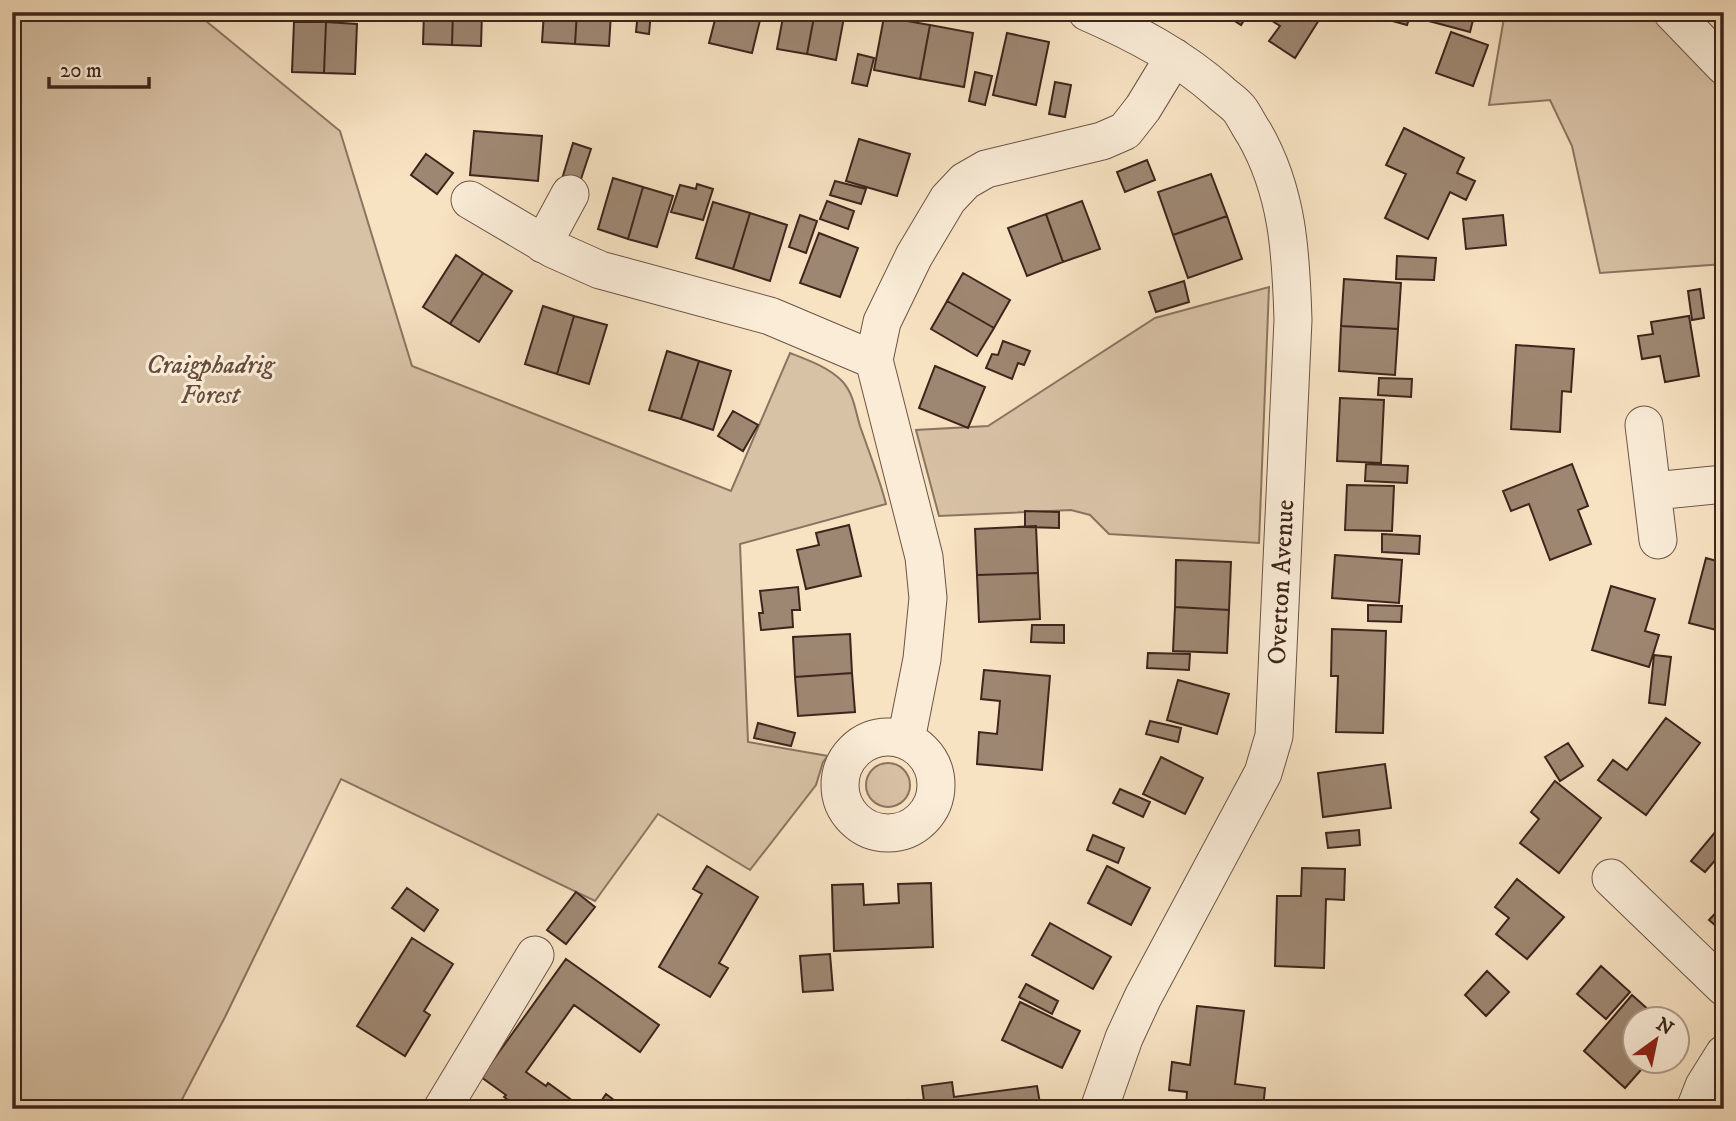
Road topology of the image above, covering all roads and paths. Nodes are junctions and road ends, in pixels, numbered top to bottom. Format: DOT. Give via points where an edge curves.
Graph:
graph roads {
  1 [pos="1087,12"];
  2 [pos="1672,12"];
  3 [pos="1174,57"];
  4 [pos="1724,66"];
  5 [pos="570,194"];
  6 [pos="470,200"];
  7 [pos="543,244"];
  8 [pos="874,360"];
  9 [pos="1644,425"];
  10 [pos="1724,484"];
  11 [pos="1654,491"];
  12 [pos="1658,540"];
  13 [pos="906,740"];
  14 [pos="1609,879"];
  15 [pos="535,955"];
  16 [pos="1724,987"];
  17 [pos="1724,1054"];
  18 [pos="442,1109"];
  19 [pos="1099,1109"];
  20 [pos="1695,1109"];
  1 -- 3 [label="street, Overton Avenue"];
  2 -- 4 [label="street"];
  3 -- 8 [label="street" via="1125,131 1102,141 986,169 965,181 914,256 882,322"];
  3 -- 19 [label="street, Overton Avenue" via="1240,110 1264,150 1281,194 1291,252 1293,320 1274,736 1263,773 1138,1007"];
  5 -- 7 [label="street"];
  6 -- 7 [label="street"];
  7 -- 8 [label="street" via="600,270 770,316"];
  8 -- 13 [label="street" via="924,557 928,598"];
  9 -- 11 [label="street"];
  10 -- 11 [label="street"];
  11 -- 12 [label="street"];
  14 -- 16 [label="street"];
  15 -- 18 [label="street"];
  17 -- 20 [label="street"];
}
